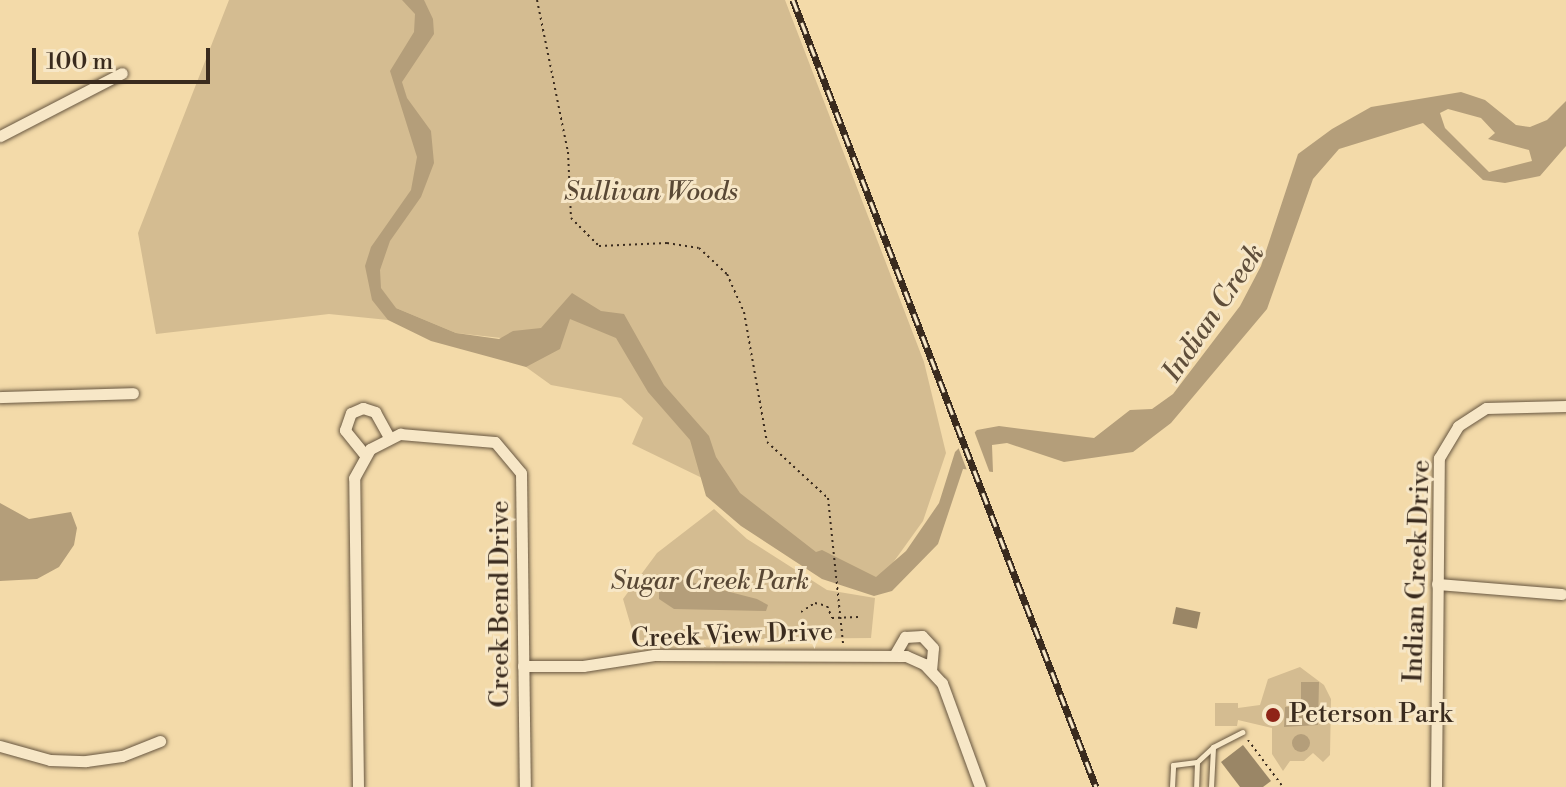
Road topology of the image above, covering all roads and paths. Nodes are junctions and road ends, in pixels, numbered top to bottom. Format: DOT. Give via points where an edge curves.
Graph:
graph roads {
  1 [pos="537,0"];
  2 [pos="122,73"];
  3 [pos="0,136"];
  4 [pos="133,393"];
  5 [pos="0,397"];
  6 [pos="1566,406"];
  7 [pos="389,437"];
  8 [pos="365,455"];
  9 [pos="1437,584"];
  10 [pos="1562,594"];
  11 [pos="801,612"];
  12 [pos="842,617"];
  13 [pos="858,617"];
  14 [pos="843,638"];
  15 [pos="895,654"];
  16 [pos="523,666"];
  17 [pos="931,670"];
  18 [pos="1242,732"];
  19 [pos="160,741"];
  20 [pos="0,746"];
  21 [pos="1213,747"];
  22 [pos="1197,762"];
  23 [pos="358,787"];
  24 [pos="525,787"];
  25 [pos="980,787"];
  26 [pos="1172,787"];
  27 [pos="1196,787"];
  28 [pos="1211,787"];
  29 [pos="1283,787"];
  30 [pos="1436,787"];
  1 -- 12 [label="path" via="568,152 571,218 599,246 667,243 699,248 727,274 744,312 767,442 828,498"];
  2 -- 3 [label="street"];
  4 -- 5 [label="street"];
  6 -- 9 [label="street, Indian Creek Drive" via="1486,408 1458,426 1447,441 1437,471"];
  7 -- 8 [label="street"];
  7 -- 8 [label="street" via="375,412 363,408 351,413 345,430"];
  7 -- 16 [label="street, Creek Bend Drive" via="477,437 495,442 514,460 524,495"];
  8 -- 23 [label="street" via="354,484"];
  9 -- 10 [label="street"];
  9 -- 30 [label="street, Indian Creek Drive"];
  11 -- 12 [label="path" via="819,603 832,618"];
  12 -- 13 [label="path"];
  12 -- 14 [label="path"];
  15 -- 16 [label="street, Creek View Drive" via="654,655 583,666"];
  15 -- 17 [label="street, Creek View Drive"];
  15 -- 17 [label="street, Creek View Drive" via="905,637 922,636 934,652"];
  16 -- 24 [label="street, Creek Bend Drive"];
  17 -- 25 [label="street, Creek View Drive" via="945,690"];
  18 -- 21 [label="lane"];
  18 -- 29 [label="path"];
  19 -- 20 [label="street" via="122,756 86,761 50,760"];
  21 -- 22 [label="lane"];
  21 -- 28 [label="lane"];
  22 -- 26 [label="lane" via="1173,765"];
  22 -- 27 [label="lane"];
}
